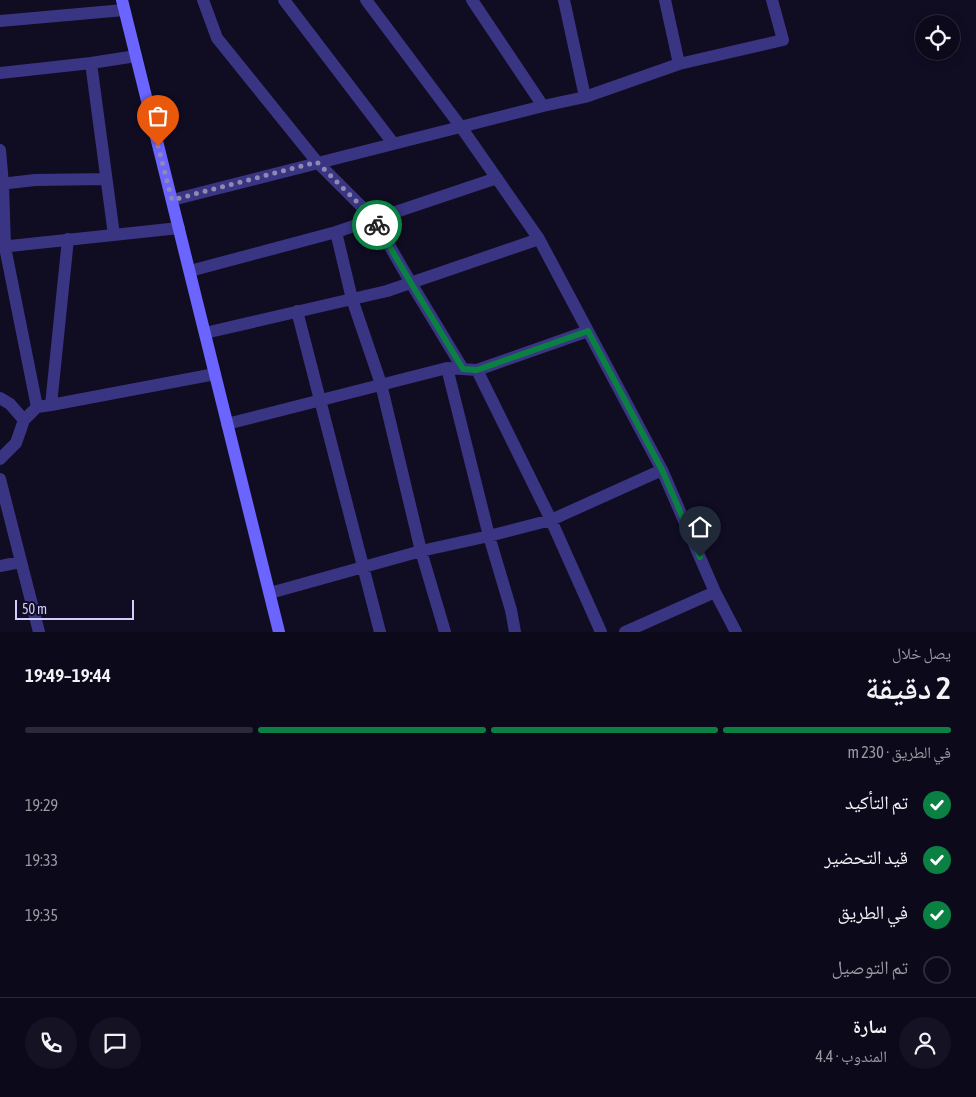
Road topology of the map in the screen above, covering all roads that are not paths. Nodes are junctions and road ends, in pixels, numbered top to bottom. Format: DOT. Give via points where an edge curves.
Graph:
graph roads {
  1 [pos="203,0"];
  2 [pos="284,0"];
  3 [pos="366,0"];
  4 [pos="472,0"];
  5 [pos="564,0"];
  6 [pos="664,0"];
  7 [pos="772,0"];
  8 [pos="123,5"];
  9 [pos="0,21"];
  10 [pos="136,56"];
  11 [pos="91,64"];
  12 [pos="679,64"];
  13 [pos="0,73"];
  14 [pos="585,97"];
  15 [pos="543,106"];
  16 [pos="461,127"];
  17 [pos="393,144"];
  18 [pos="0,150"];
  19 [pos="317,162"];
  20 [pos="497,178"];
  21 [pos="106,179"];
  22 [pos="2,184"];
  23 [pos="172,200"];
  24 [pos="374,219"];
  25 [pos="179,228"];
  26 [pos="336,232"];
  27 [pos="114,235"];
  28 [pos="68,239"];
  29 [pos="539,239"];
  30 [pos="2,247"];
  31 [pos="190,271"];
  32 [pos="411,283"];
  33 [pos="352,299"];
  34 [pos="297,312"];
  35 [pos="588,331"];
  36 [pos="205,333"];
  37 [pos="447,368"];
  38 [pos="463,369"];
  39 [pos="477,370"];
  40 [pos="215,374"];
  41 [pos="381,384"];
  42 [pos="0,397"];
  43 [pos="320,400"];
  44 [pos="51,406"];
  45 [pos="37,407"];
  46 [pos="24,420"];
  47 [pos="228,424"];
  48 [pos="0,459"];
  49 [pos="662,470"];
  50 [pos="0,479"];
  51 [pos="551,520"];
  52 [pos="489,536"];
  53 [pos="421,551"];
  54 [pos="20,562"];
  55 [pos="0,566"];
  56 [pos="363,567"];
  57 [pos="715,592"];
  58 [pos="270,593"];
  59 [pos="39,632"];
  60 [pos="279,632"];
  61 [pos="380,632"];
  62 [pos="445,632"];
  63 [pos="515,632"];
  64 [pos="601,632"];
  65 [pos="625,632"];
  66 [pos="736,632"];
  1 -- 19 [label="street" via="217,38"];
  2 -- 17 [label="street"];
  3 -- 16 [label="street"];
  4 -- 15 [label="street"];
  5 -- 14 [label="street"];
  6 -- 12 [label="street"];
  7 -- 12 [label="street" via="783,40"];
  8 -- 9 [label="street"];
  8 -- 10 [label="main road"];
  10 -- 11 [label="street"];
  10 -- 23 [label="main road"];
  11 -- 13 [label="street"];
  11 -- 21 [label="street"];
  12 -- 14 [label="street"];
  14 -- 15 [label="street"];
  15 -- 16 [label="street"];
  16 -- 17 [label="street"];
  16 -- 20 [label="street"];
  17 -- 19 [label="street"];
  18 -- 22 [label="street"];
  19 -- 23 [label="street"];
  19 -- 24 [label="street"];
  20 -- 24 [label="street"];
  20 -- 29 [label="street"];
  21 -- 22 [label="street"];
  21 -- 27 [label="street"];
  22 -- 30 [label="street"];
  23 -- 25 [label="main road"];
  24 -- 26 [label="street"];
  24 -- 32 [label="street"];
  25 -- 27 [label="street"];
  25 -- 31 [label="main road"];
  26 -- 31 [label="street"];
  26 -- 33 [label="street"];
  27 -- 28 [label="street"];
  28 -- 30 [label="street"];
  28 -- 44 [label="street"];
  29 -- 32 [label="street"];
  29 -- 35 [label="street"];
  30 -- 45 [label="street"];
  31 -- 36 [label="main road"];
  32 -- 33 [label="street"];
  32 -- 38 [label="street"];
  33 -- 34 [label="street"];
  33 -- 41 [label="street"];
  34 -- 36 [label="street"];
  34 -- 43 [label="street"];
  35 -- 39 [label="street"];
  35 -- 49 [label="street"];
  36 -- 40 [label="main road"];
  37 -- 38 [label="street"];
  37 -- 41 [label="street"];
  37 -- 52 [label="street"];
  38 -- 39 [label="street"];
  39 -- 51 [label="street"];
  40 -- 44 [label="street"];
  40 -- 47 [label="main road"];
  41 -- 43 [label="street"];
  41 -- 53 [label="street"];
  42 -- 46 [label="street"];
  43 -- 47 [label="street"];
  43 -- 56 [label="street"];
  44 -- 45 [label="street"];
  45 -- 46 [label="street"];
  46 -- 48 [label="street" via="16,443"];
  47 -- 58 [label="main road"];
  49 -- 51 [label="street"];
  49 -- 57 [label="street"];
  50 -- 54 [label="street"];
  51 -- 52 [label="street"];
  51 -- 64 [label="street"];
  52 -- 53 [label="street"];
  52 -- 63 [label="street"];
  53 -- 56 [label="street"];
  53 -- 62 [label="street"];
  54 -- 55 [label="street"];
  54 -- 59 [label="street"];
  56 -- 58 [label="street"];
  56 -- 61 [label="street"];
  57 -- 65 [label="street"];
  57 -- 66 [label="street"];
  58 -- 60 [label="main road"];
}
